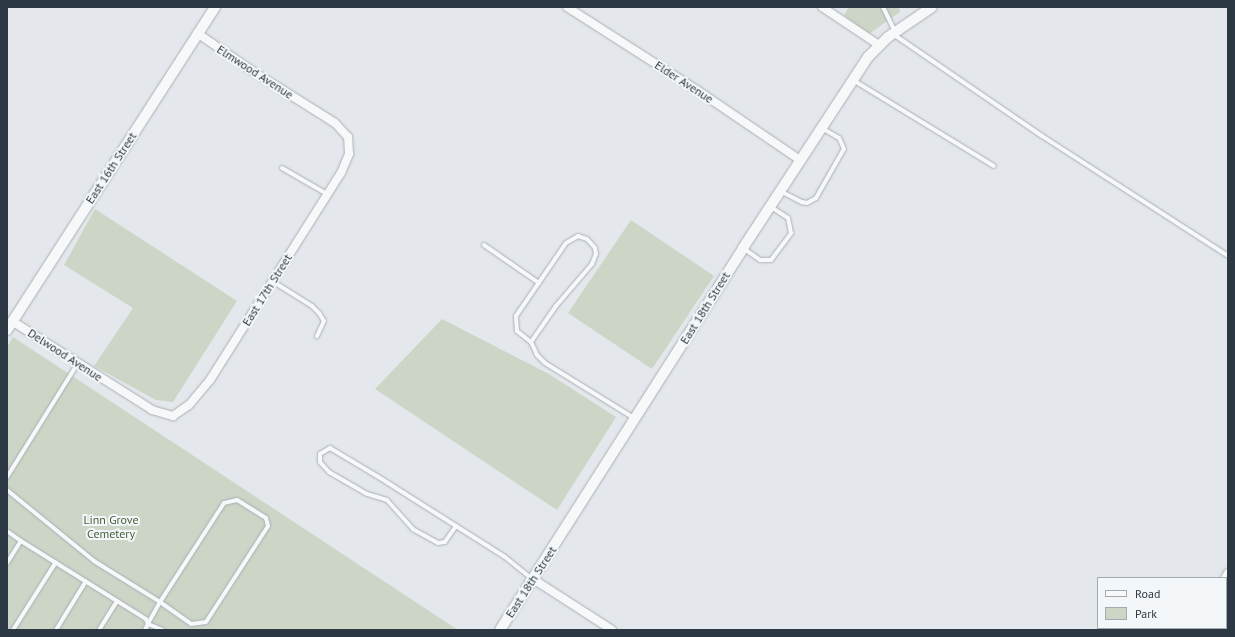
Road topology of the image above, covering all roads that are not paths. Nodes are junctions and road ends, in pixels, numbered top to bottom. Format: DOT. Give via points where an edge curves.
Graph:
graph roads {
  1 [pos="215,7"];
  2 [pos="567,7"];
  3 [pos="822,7"];
  4 [pos="883,7"];
  5 [pos="932,7"];
  6 [pos="197,33"];
  7 [pos="894,33"];
  8 [pos="878,45"];
  9 [pos="853,80"];
  10 [pos="313,109"];
  11 [pos="821,128"];
  12 [pos="800,160"];
  13 [pos="994,166"];
  14 [pos="282,168"];
  15 [pos="780,190"];
  16 [pos="327,194"];
  17 [pos="770,207"];
  18 [pos="484,245"];
  19 [pos="743,248"];
  20 [pos="1228,256"];
  21 [pos="272,281"];
  22 [pos="539,283"];
  23 [pos="10,326"];
  24 [pos="317,336"];
  25 [pos="531,342"];
  26 [pos="78,363"];
  27 [pos="118,389"];
  28 [pos="635,419"];
  29 [pos="7,477"];
  30 [pos="7,490"];
  31 [pos="456,526"];
  32 [pos="7,531"];
  33 [pos="21,541"];
  34 [pos="56,562"];
  35 [pos="7,563"];
  36 [pos="533,579"];
  37 [pos="86,581"];
  38 [pos="118,601"];
  39 [pos="160,602"];
  40 [pos="148,624"];
  41 [pos="13,630"];
  42 [pos="56,630"];
  43 [pos="99,630"];
  44 [pos="144,630"];
  45 [pos="163,630"];
  46 [pos="500,630"];
  47 [pos="612,630"];
  1 -- 6 [label="street, East 16th Street"];
  2 -- 12 [label="street, Elder Avenue"];
  3 -- 8 [label="street"];
  4 -- 7 [label="lane"];
  5 -- 7 [label="street, East 18th Street"];
  6 -- 10 [label="street, Elmwood Avenue"];
  6 -- 23 [label="street, East 16th Street"];
  7 -- 8 [label="street, East 18th Street"];
  7 -- 20 [label="lane" via="1042,136"];
  8 -- 9 [label="street, East 18th Street"];
  9 -- 11 [label="street, East 18th Street"];
  9 -- 13 [label="lane"];
  10 -- 16 [label="street, East 17th Street" via="336,123 348,137 349,154"];
  11 -- 12 [label="street, East 18th Street"];
  11 -- 15 [label="lane" via="839,138 844,149 816,198 807,203 802,202"];
  12 -- 15 [label="street, East 18th Street"];
  14 -- 16 [label="lane"];
  15 -- 17 [label="street, East 18th Street"];
  16 -- 21 [label="street, East 17th Street"];
  17 -- 19 [label="street, East 18th Street"];
  17 -- 19 [label="lane" via="788,218 791,233 771,260 754,257"];
  18 -- 22 [label="lane"];
  19 -- 28 [label="street, East 18th Street"];
  21 -- 24 [label="lane" via="319,313 324,321"];
  21 -- 27 [label="street, East 17th Street" via="210,380 189,405 173,416 152,410"];
  22 -- 25 [label="lane" via="516,316 517,331"];
  22 -- 25 [label="lane" via="572,238 578,236 592,243 596,254 592,264 556,306"];
  23 -- 26 [label="street, Delwood Avenue"];
  25 -- 28 [label="lane" via="537,355 545,363"];
  26 -- 27 [label="street, Delwood Avenue"];
  26 -- 29 [label="lane"];
  28 -- 36 [label="street, East 18th Street"];
  30 -- 39 [label="lane" via="94,561"];
  31 -- 31 [label="lane" via="330,448 320,454 320,462 329,472 367,494 387,500 413,529 438,543 445,542"];
  31 -- 36 [label="lane" via="505,557"];
  32 -- 33 [label="lane"];
  33 -- 34 [label="lane"];
  33 -- 35 [label="lane"];
  34 -- 37 [label="lane"];
  34 -- 41 [label="lane"];
  36 -- 46 [label="street, East 18th Street"];
  36 -- 47 [label="street"];
  37 -- 38 [label="lane"];
  37 -- 42 [label="lane"];
  38 -- 40 [label="lane" via="146,619"];
  38 -- 43 [label="lane"];
  39 -- 39 [label="lane" via="191,624 206,622 268,526 266,518 237,500 224,503"];
  39 -- 40 [label="lane"];
  40 -- 44 [label="lane"];
  40 -- 45 [label="lane"];
}
